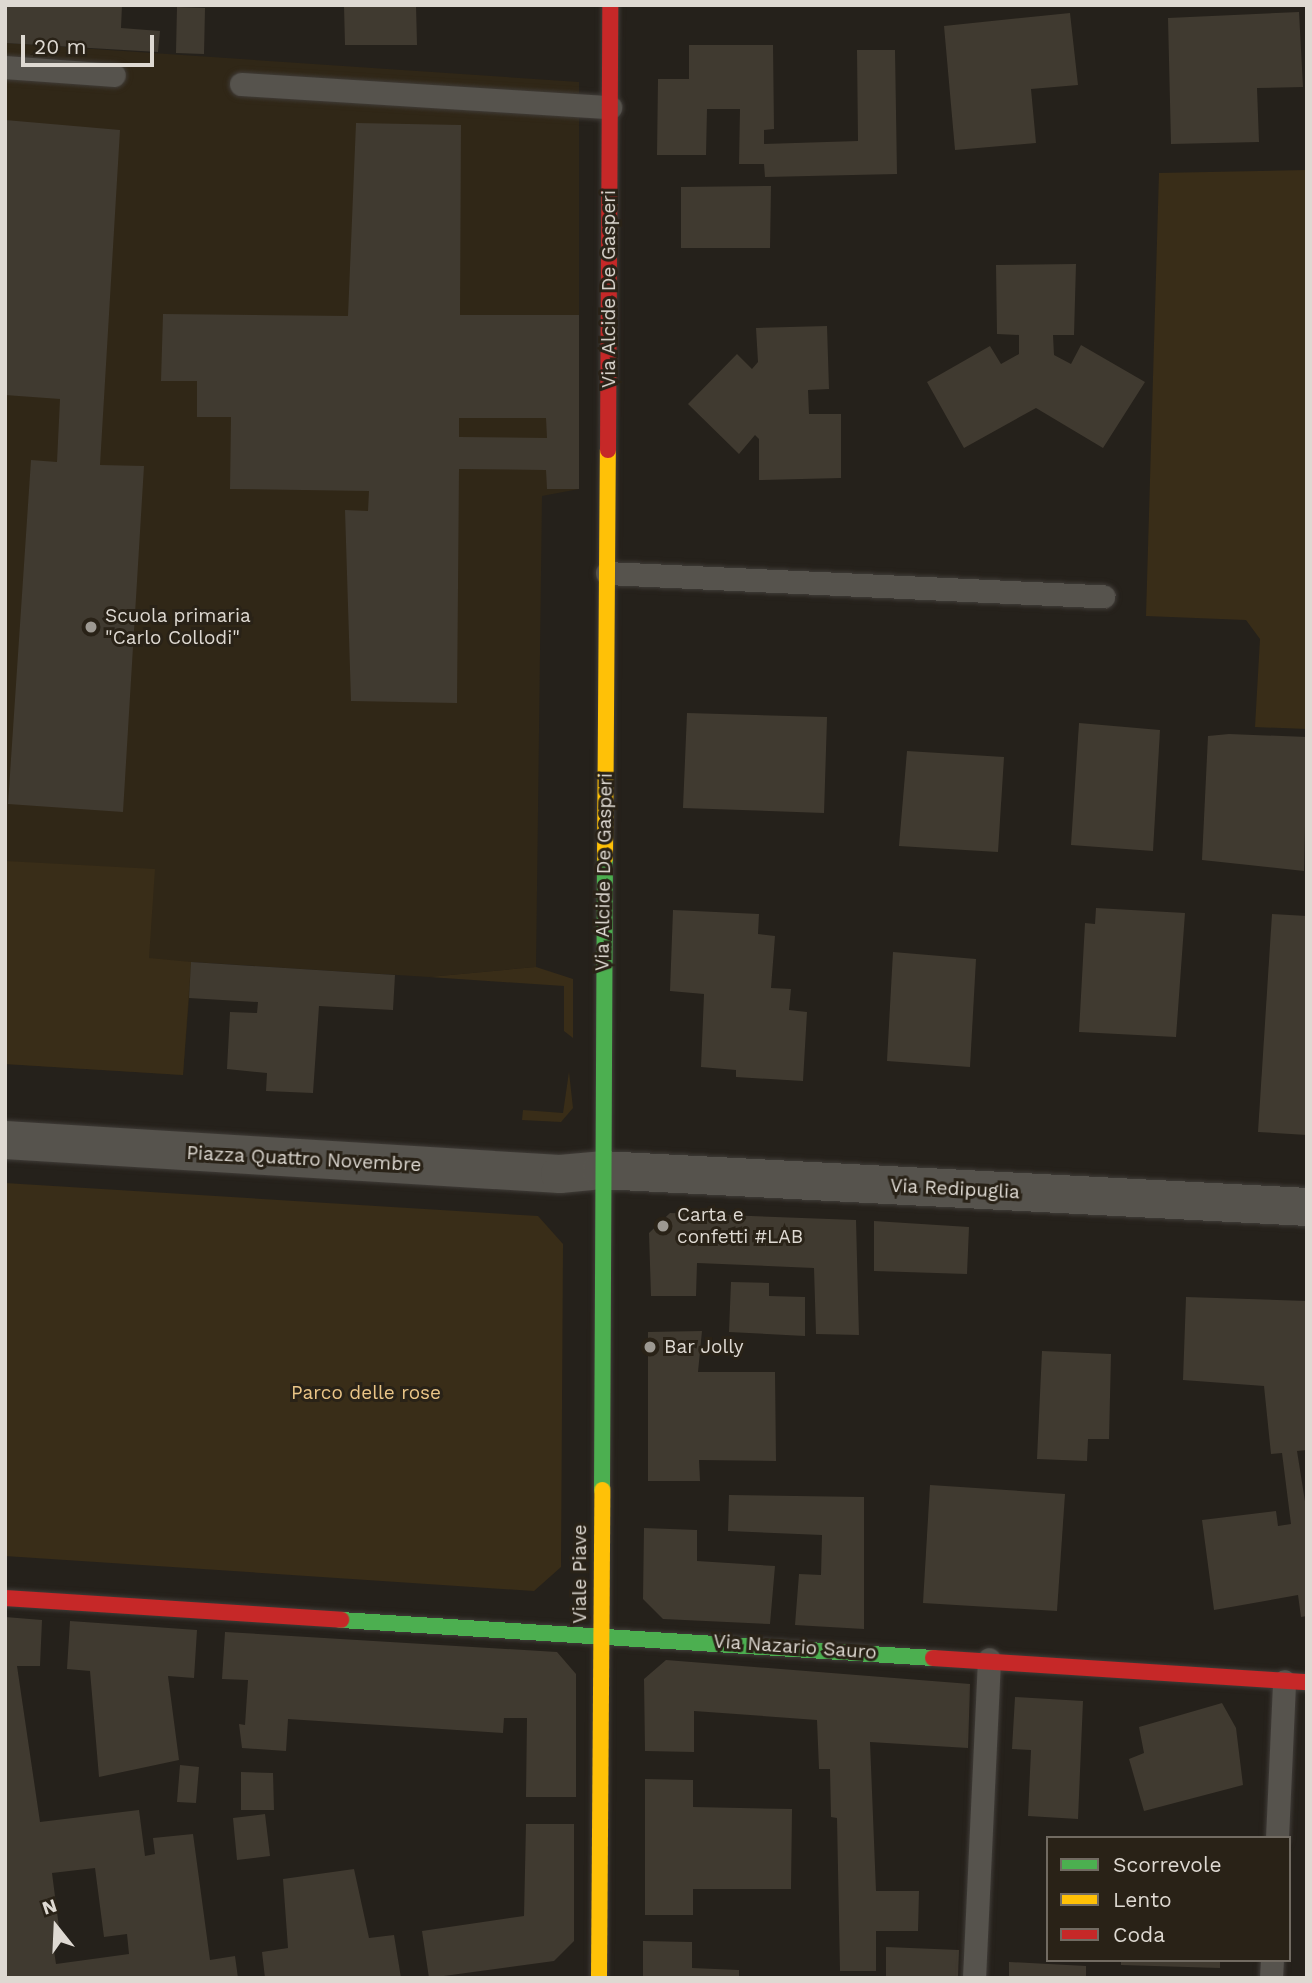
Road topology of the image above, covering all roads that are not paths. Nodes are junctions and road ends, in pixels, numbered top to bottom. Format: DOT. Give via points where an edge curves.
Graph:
graph roads {
  1 [pos="610,5"];
  2 [pos="5,67"];
  3 [pos="114,75"];
  4 [pos="241,84"];
  5 [pos="610,107"];
  6 [pos="607,573"];
  7 [pos="1103,596"];
  8 [pos="5,1140"];
  9 [pos="602,1170"];
  10 [pos="1307,1207"];
  11 [pos="5,1598"];
  12 [pos="601,1634"];
  13 [pos="989,1659"];
  14 [pos="1295,1681"];
  15 [pos="1277,1836"];
  16 [pos="593,1977"];
  17 [pos="974,1978"];
  1 -- 5 [label="street, Via Alcide De Gasperi"];
  2 -- 3 [label="lane"];
  4 -- 5 [label="lane"];
  5 -- 6 [label="street, Via Alcide De Gasperi"];
  6 -- 7 [label="lane"];
  6 -- 9 [label="street, Via Alcide De Gasperi"];
  8 -- 9 [label="street, Piazza Quattro Novembre" via="560,1174"];
  9 -- 10 [label="street, Via Redipuglia"];
  9 -- 12 [label="street, Viale Piave"];
  11 -- 12 [label="street"];
  12 -- 13 [label="street, Via Nazario Sauro"];
  12 -- 16 [label="street, Viale Piave"];
  13 -- 14 [label="street, Via Nazario Sauro"];
  13 -- 17 [label="lane"];
  14 -- 15 [label="lane, Via Nazario Sauro"];
}
